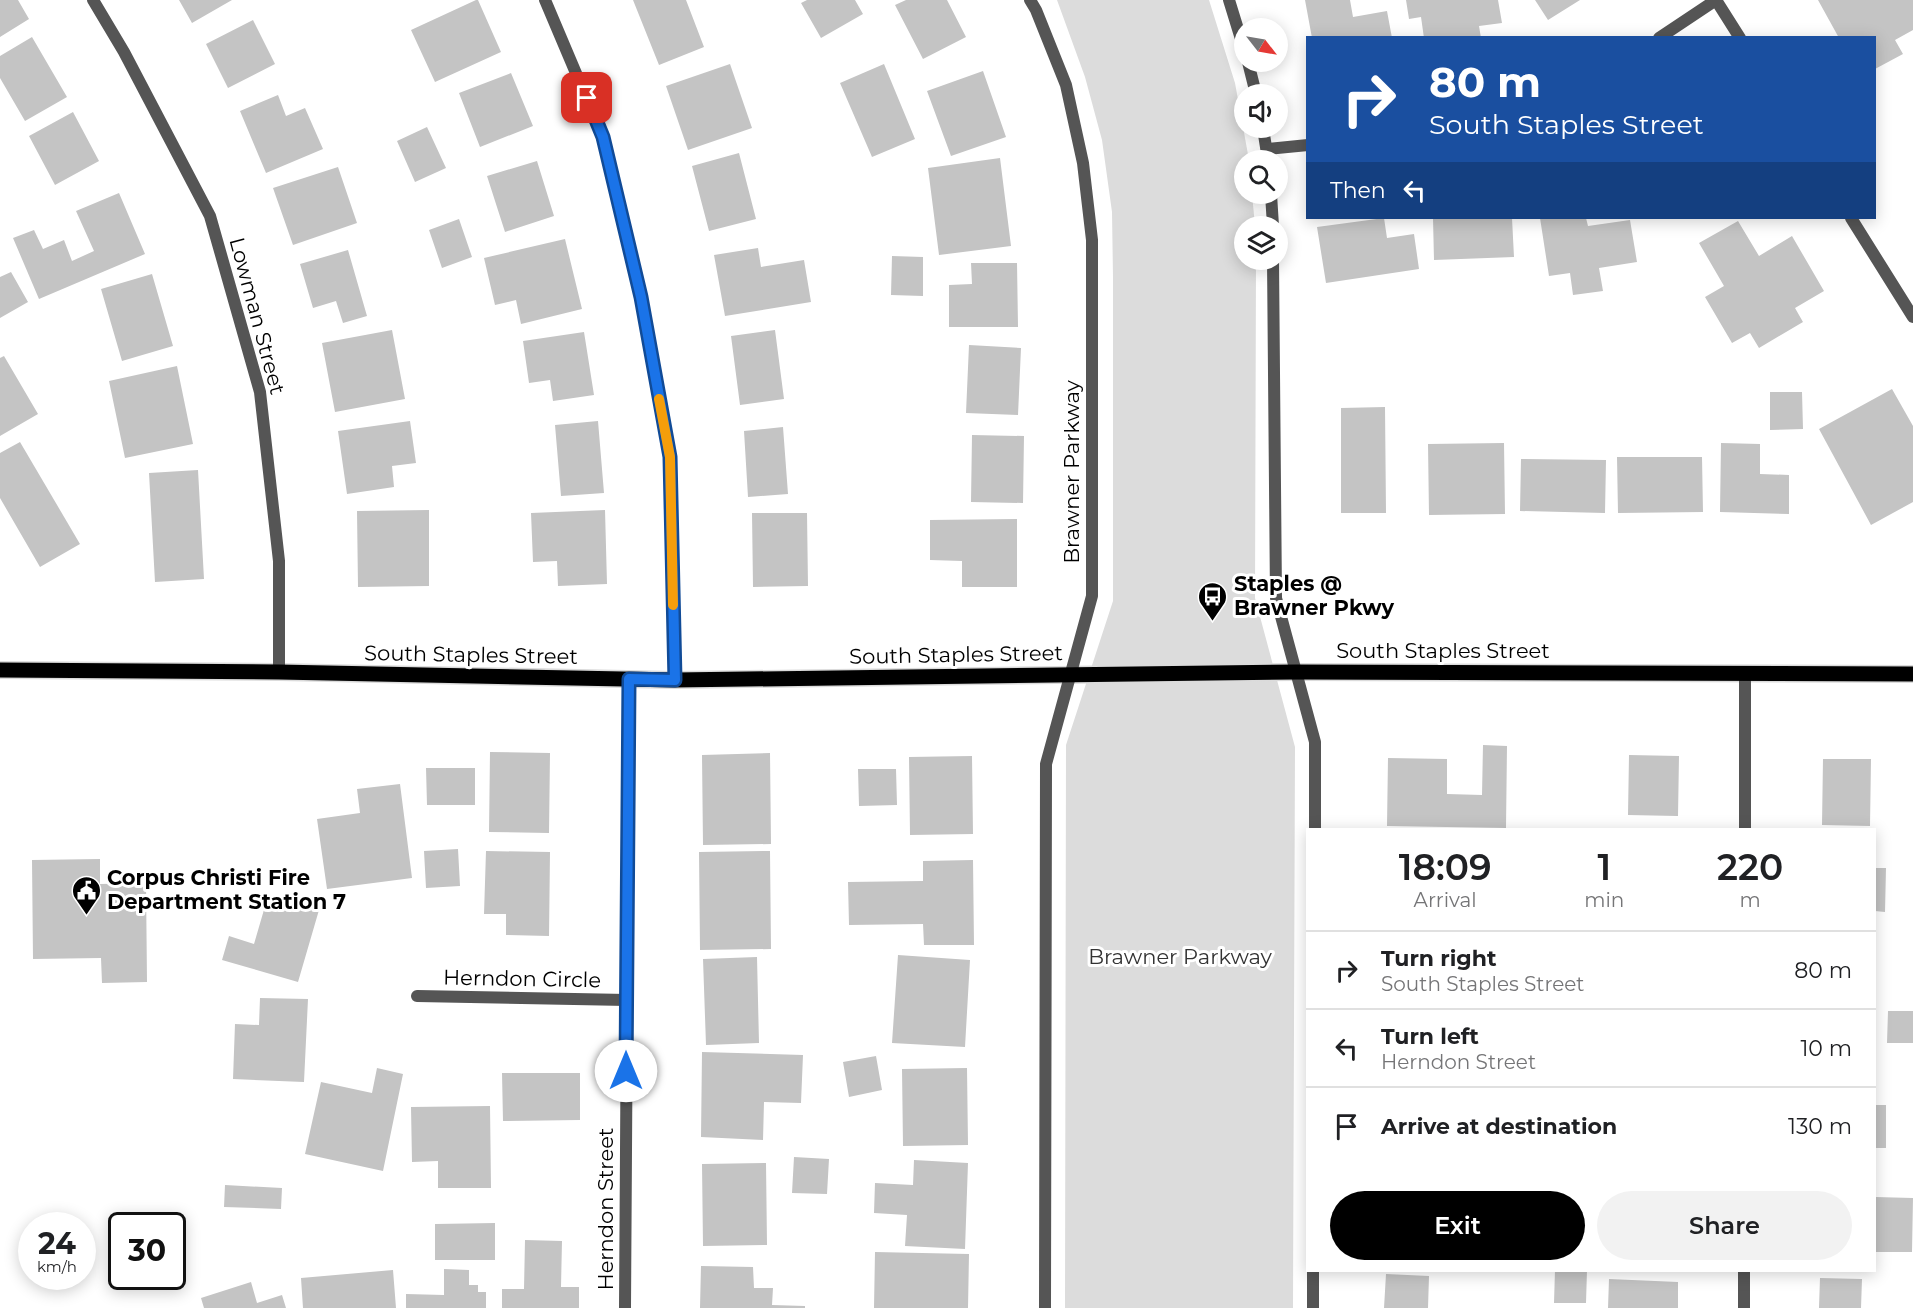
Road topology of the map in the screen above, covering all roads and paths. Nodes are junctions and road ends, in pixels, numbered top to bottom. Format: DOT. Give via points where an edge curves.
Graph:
graph roads {
  1 [pos="93,0"];
  2 [pos="545,0"];
  3 [pos="1030,0"];
  4 [pos="1228,0"];
  5 [pos="1716,0"];
  6 [pos="1234,18"];
  7 [pos="1662,36"];
  8 [pos="1739,36"];
  9 [pos="1306,146"];
  10 [pos="1288,150"];
  11 [pos="1852,219"];
  12 [pos="1273,270"];
  13 [pos="1913,317"];
  14 [pos="0,670"];
  15 [pos="279,672"];
  16 [pos="1297,672"];
  17 [pos="1070,674"];
  18 [pos="1745,674"];
  19 [pos="1913,674"];
  20 [pos="629,679"];
  21 [pos="675,680"];
  22 [pos="1315,828"];
  23 [pos="1745,828"];
  24 [pos="417,996"];
  25 [pos="627,1000"];
  26 [pos="1313,1272"];
  27 [pos="1744,1272"];
  28 [pos="625,1308"];
  29 [pos="1045,1308"];
  30 [pos="1313,1308"];
  31 [pos="1744,1308"];
  1 -- 15 [label="street, Lowman Street" via="210,216 260,392 279,561"];
  2 -- 21 [label="street" via="603,137 641,297 670,457"];
  3 -- 17 [label="street, Brawner Parkway" via="1066,85 1083,163 1092,240 1092,596"];
  4 -- 6 [label="street"];
  5 -- 7 [label="street"];
  5 -- 8 [label="street"];
  9 -- 10 [label="street"];
  11 -- 13 [label="street"];
  12 -- 16 [label="street" via="1276,598"];
  14 -- 15 [label="main road, South Staples Street"];
  15 -- 20 [label="main road, South Staples Street"];
  16 -- 17 [label="main road, South Staples Street"];
  16 -- 18 [label="main road, South Staples Street"];
  16 -- 22 [label="street" via="1315,742"];
  17 -- 21 [label="main road, South Staples Street"];
  17 -- 29 [label="street, Brawner Parkway" via="1047,764"];
  18 -- 19 [label="main road, South Staples Street"];
  18 -- 23 [label="street"];
  20 -- 21 [label="main road, South Staples Street"];
  20 -- 25 [label="street, Herndon Street"];
  24 -- 25 [label="street, Herndon Circle"];
  25 -- 28 [label="street, Herndon Street"];
  26 -- 30 [label="street"];
  27 -- 31 [label="street"];
}
